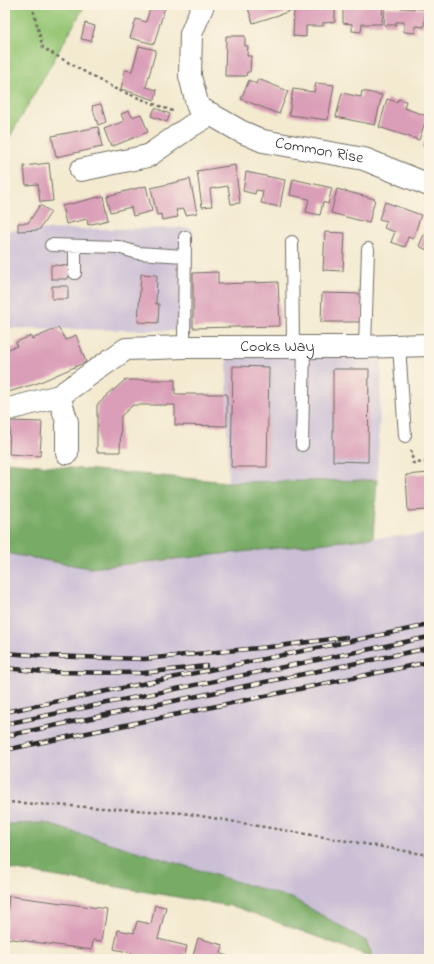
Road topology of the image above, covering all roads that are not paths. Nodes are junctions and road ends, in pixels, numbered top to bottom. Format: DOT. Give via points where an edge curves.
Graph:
graph roads {
  1 [pos="203,5"];
  2 [pos="205,111"];
  3 [pos="81,170"];
  4 [pos="429,185"];
  5 [pos="185,237"];
  6 [pos="292,242"];
  7 [pos="51,245"];
  8 [pos="75,246"];
  9 [pos="368,250"];
  10 [pos="184,256"];
  11 [pos="75,273"];
  12 [pos="399,345"];
  13 [pos="429,345"];
  14 [pos="184,347"];
  15 [pos="298,347"];
  16 [pos="365,347"];
  17 [pos="59,396"];
  18 [pos="5,410"];
  19 [pos="405,436"];
  20 [pos="302,445"];
  21 [pos="67,453"];
  1 -- 2 [label="street" via="191,34 190,76"];
  2 -- 3 [label="street" via="191,126 148,156"];
  2 -- 4 [label="street, Common Rise" via="263,141 364,159"];
  5 -- 10 [label="lane"];
  6 -- 15 [label="lane"];
  7 -- 8 [label="lane"];
  8 -- 10 [label="lane" via="118,247 138,253"];
  8 -- 11 [label="lane"];
  9 -- 16 [label="lane"];
  10 -- 14 [label="lane"];
  12 -- 13 [label="street, Cooks Way"];
  12 -- 16 [label="street, Cooks Way"];
  12 -- 19 [label="lane"];
  14 -- 15 [label="street, Cooks Way"];
  14 -- 17 [label="street, Cooks Way" via="126,350"];
  15 -- 16 [label="street, Cooks Way"];
  15 -- 20 [label="lane"];
  17 -- 18 [label="street"];
  17 -- 21 [label="street" via="67,422"];
}
